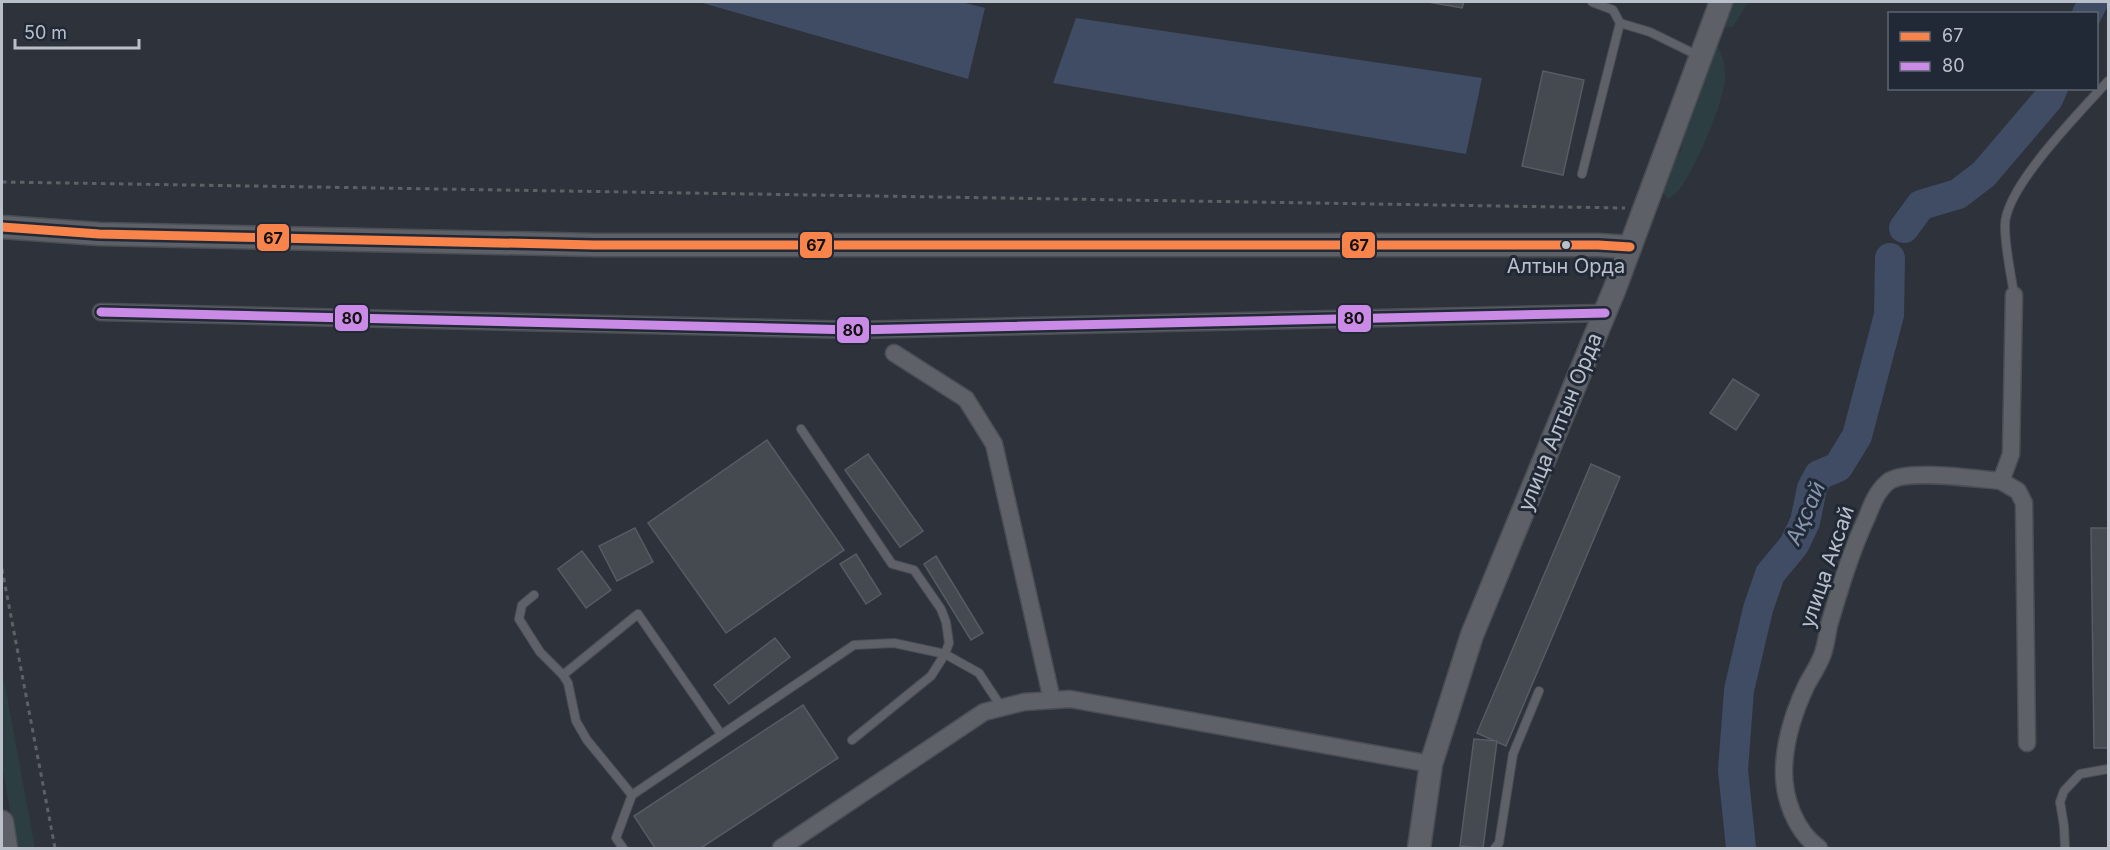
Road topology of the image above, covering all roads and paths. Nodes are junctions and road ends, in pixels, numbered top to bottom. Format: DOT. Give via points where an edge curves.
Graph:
graph roads {
  1 [pos="1592,2"];
  2 [pos="1721,2"];
  3 [pos="1620,23"];
  4 [pos="1701,57"];
  5 [pos="2109,81"];
  6 [pos="1582,174"];
  7 [pos="2,182"];
  8 [pos="1645,208"];
  9 [pos="2,227"];
  10 [pos="1630,247"];
  11 [pos="2014,295"];
  12 [pos="101,312"];
  13 [pos="1605,313"];
  14 [pos="894,353"];
  15 [pos="801,429"];
  16 [pos="2001,482"];
  17 [pos="2,569"];
  18 [pos="534,595"];
  19 [pos="945,654"];
  20 [pos="563,675"];
  21 [pos="1539,691"];
  22 [pos="1052,700"];
  23 [pos="1002,708"];
  24 [pos="721,734"];
  25 [pos="852,740"];
  26 [pos="2027,743"];
  27 [pos="1431,764"];
  28 [pos="2109,770"];
  29 [pos="632,795"];
  30 [pos="2,822"];
  31 [pos="6,849"];
  32 [pos="55,849"];
  33 [pos="623,849"];
  34 [pos="781,849"];
  35 [pos="1419,849"];
  36 [pos="1495,849"];
  37 [pos="1819,849"];
  38 [pos="2064,849"];
  1 -- 3 [label="lane" via="1613,10"];
  2 -- 4 [label="main road, улица Алтын Орда"];
  3 -- 4 [label="lane" via="1650,32"];
  3 -- 6 [label="lane"];
  4 -- 8 [label="main road, улица Алтын Орда"];
  5 -- 11 [label="lane" via="2046,150 2014,196 2004,224"];
  7 -- 8 [label="path"];
  8 -- 10 [label="main road, улица Алтын Орда"];
  9 -- 10 [label="main road" via="99,234 594,245"];
  10 -- 13 [label="main road, улица Алтын Орда"];
  11 -- 16 [label="street" via="2011,454"];
  12 -- 13 [label="street" via="855,330"];
  13 -- 27 [label="main road, улица Алтын Орда" via="1472,635"];
  14 -- 22 [label="street" via="966,399 993,444"];
  15 -- 19 [label="lane" via="892,564 914,570 941,609 949,643"];
  16 -- 26 [label="street" via="2018,491 2024,503"];
  16 -- 37 [label="street, улица Аксай" via="1905,476 1889,480 1877,494 1857,538 1822,656 1788,736 1784,767 1788,798 1798,826"];
  17 -- 32 [label="path"];
  18 -- 20 [label="lane" via="522,605 519,619 540,652"];
  19 -- 23 [label="lane" via="979,673"];
  19 -- 24 [label="lane" via="894,643 854,645"];
  19 -- 25 [label="lane" via="931,676"];
  20 -- 24 [label="lane" via="638,614"];
  20 -- 29 [label="lane" via="576,721"];
  21 -- 36 [label="lane" via="1513,754"];
  22 -- 23 [label="street"];
  22 -- 27 [label="street" via="1070,699"];
  23 -- 34 [label="street" via="984,712"];
  24 -- 29 [label="lane"];
  27 -- 35 [label="main road, улица Алтын Орда"];
  28 -- 38 [label="lane" via="2080,774 2064,791 2060,802"];
  29 -- 33 [label="lane" via="616,838"];
  30 -- 31 [label="main road"];
}
